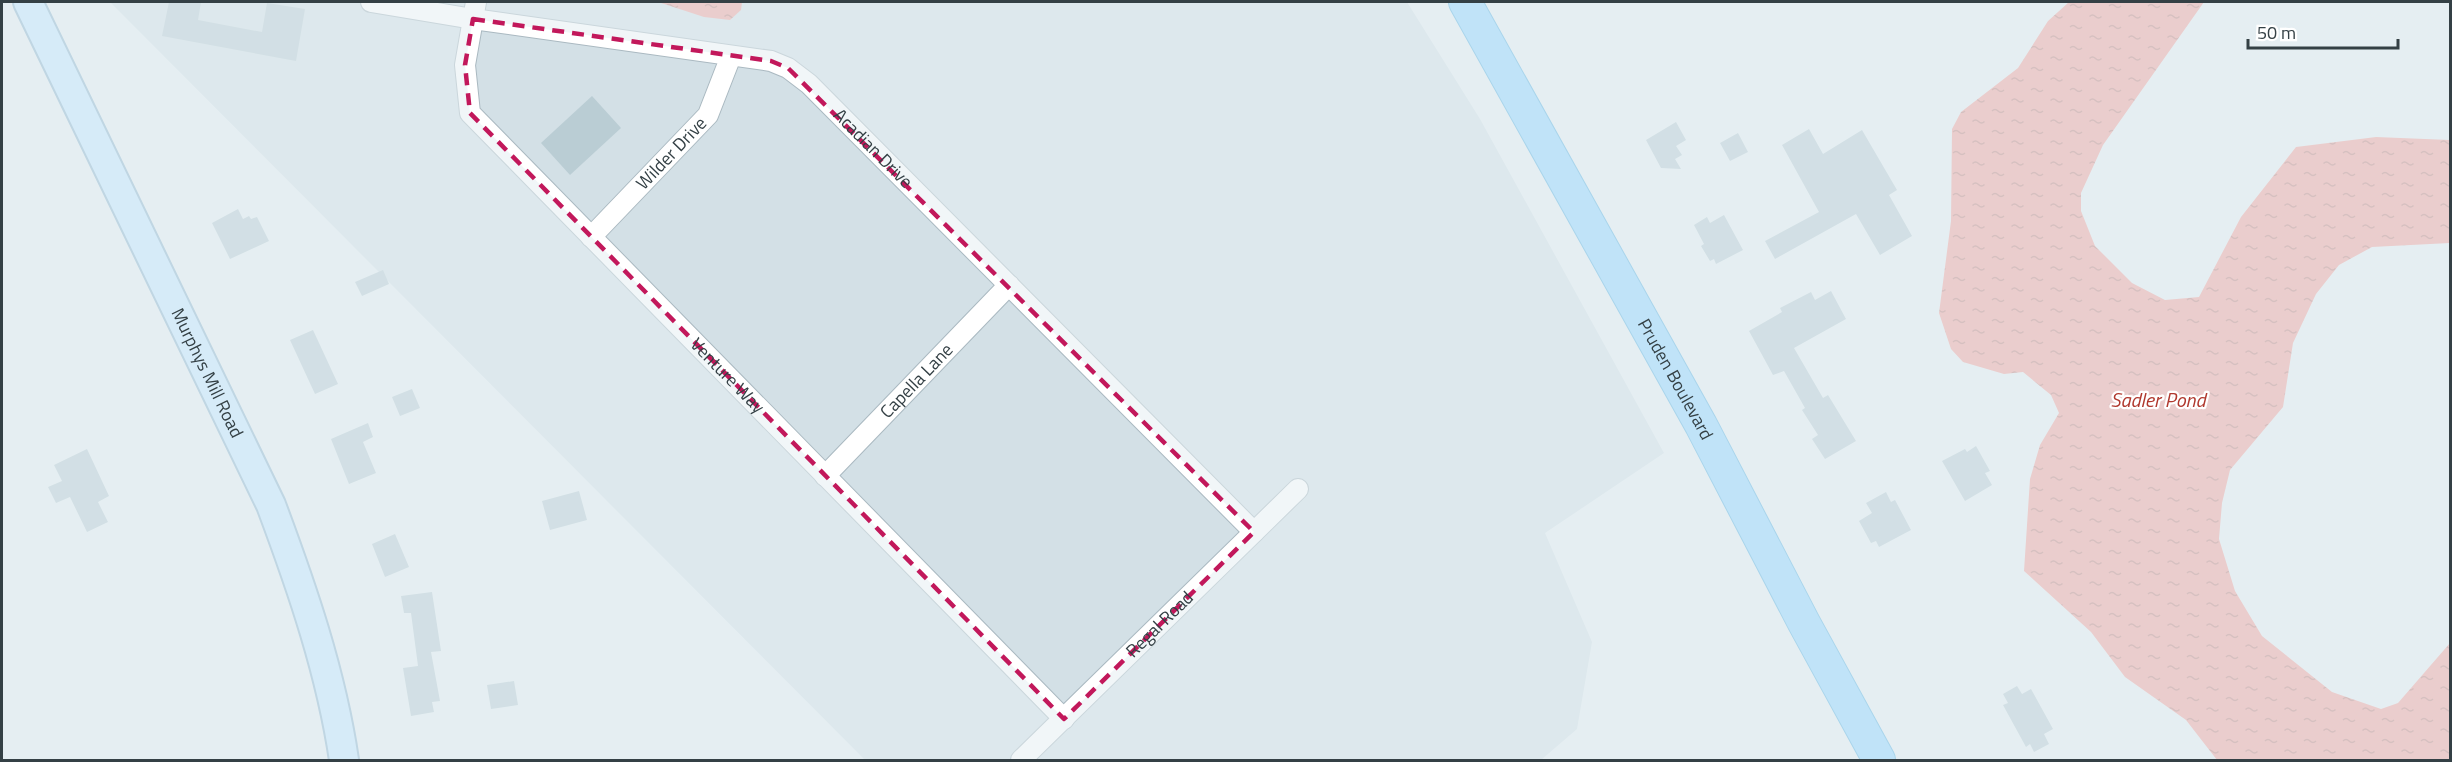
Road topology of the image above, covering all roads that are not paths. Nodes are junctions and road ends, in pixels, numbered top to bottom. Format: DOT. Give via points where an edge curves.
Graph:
graph roads {
  1 [pos="28,2"];
  2 [pos="371,2"];
  3 [pos="1465,2"];
  4 [pos="474,10"];
  5 [pos="731,56"];
  6 [pos="591,237"];
  7 [pos="1009,285"];
  8 [pos="825,476"];
  9 [pos="1298,489"];
  10 [pos="1254,532"];
  11 [pos="1064,719"];
  12 [pos="344,760"];
  13 [pos="1022,760"];
  14 [pos="1879,760"];
  1 -- 12 [label="street, Murphys Mill Road" via="271,505 325,667"];
  2 -- 4 [label="street, Acadian Drive"];
  3 -- 14 [label="main road, Pruden Boulevard" via="1701,425"];
  4 -- 5 [label="street, Acadian Drive"];
  4 -- 6 [label="street, Venture Way" via="465,65 470,112"];
  5 -- 6 [label="street, Wilder Drive" via="708,115"];
  5 -- 7 [label="street, Acadian Drive" via="771,61 788,68 808,84"];
  6 -- 8 [label="street, Venture Way"];
  7 -- 8 [label="street, Capella Lane"];
  7 -- 10 [label="street, Acadian Drive"];
  8 -- 11 [label="street, Venture Way"];
  9 -- 10 [label="street, Regal Road"];
  10 -- 11 [label="street, Regal Road"];
  11 -- 13 [label="street, Regal Road"];
}
